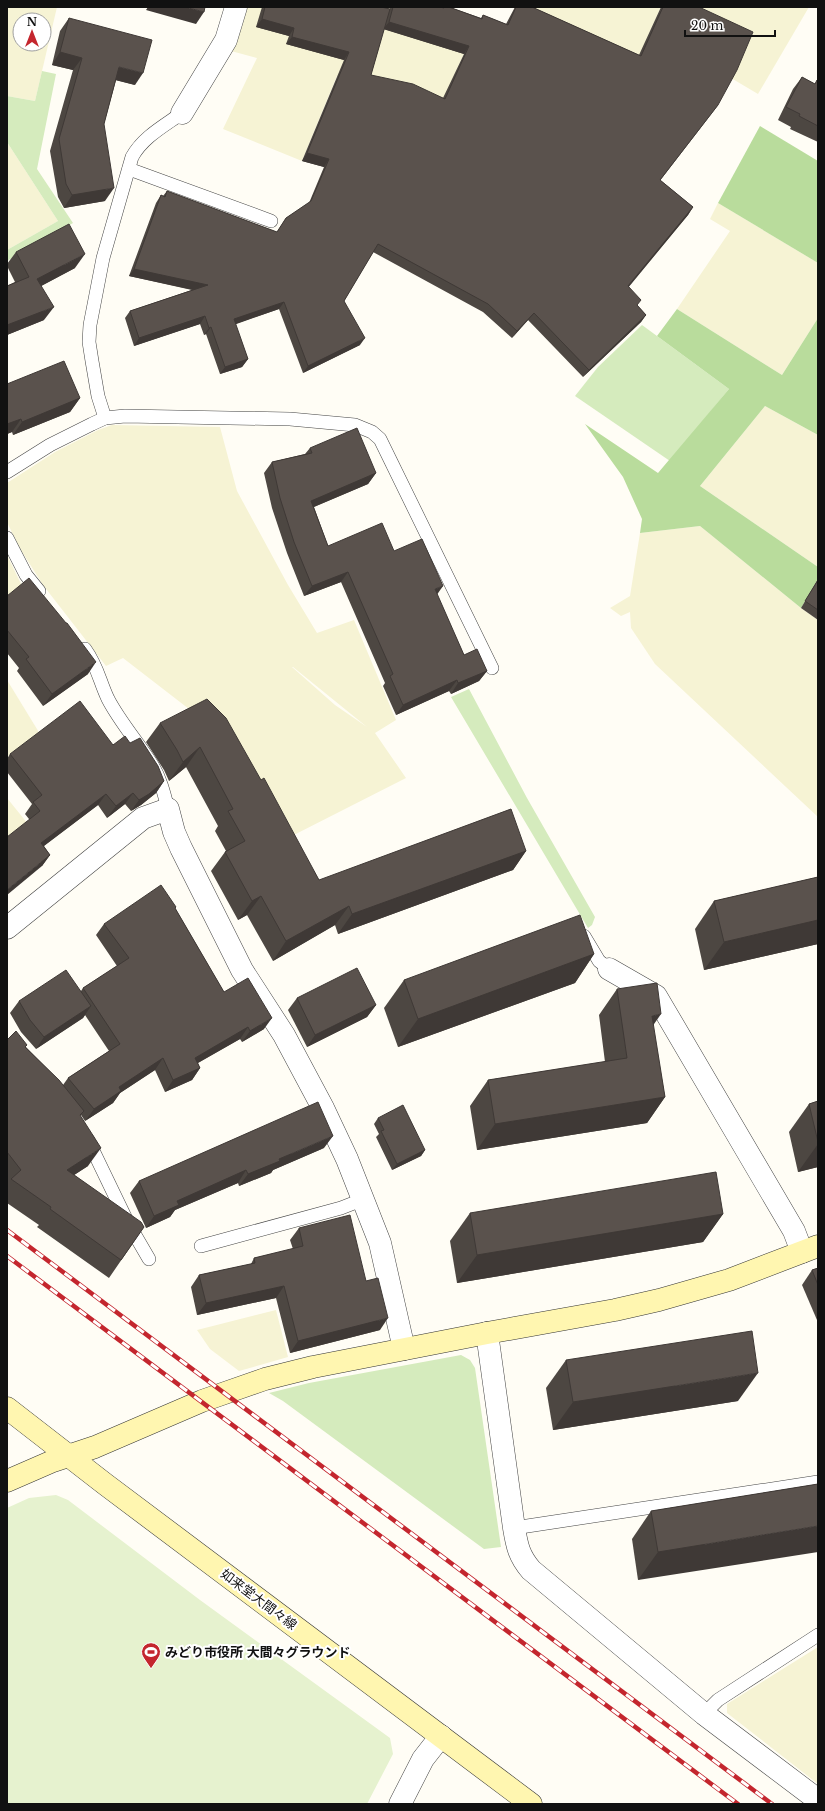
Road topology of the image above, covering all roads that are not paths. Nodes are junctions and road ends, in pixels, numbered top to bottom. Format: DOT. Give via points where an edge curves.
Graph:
graph roads {
  1 [pos="236,7"];
  2 [pos="182,113"];
  3 [pos="129,169"];
  4 [pos="272,221"];
  5 [pos="105,418"];
  6 [pos="7,472"];
  7 [pos="7,538"];
  8 [pos="50,603"];
  9 [pos="77,638"];
  10 [pos="492,668"];
  11 [pos="168,809"];
  12 [pos="7,928"];
  13 [pos="581,931"];
  14 [pos="609,969"];
  15 [pos="82,1130"];
  16 [pos="364,1199"];
  17 [pos="201,1246"];
  18 [pos="810,1249"];
  19 [pos="149,1259"];
  20 [pos="487,1333"];
  21 [pos="404,1349"];
  22 [pos="7,1408"];
  23 [pos="71,1456"];
  24 [pos="7,1481"];
  25 [pos="818,1482"];
  26 [pos="514,1528"];
  27 [pos="818,1635"];
  28 [pos="704,1714"];
  29 [pos="441,1736"];
  30 [pos="818,1800"];
  31 [pos="400,1804"];
  32 [pos="531,1804"];
  1 -- 2 [label="street" via="226,40"];
  2 -- 3 [label="lane" via="137,148"];
  3 -- 4 [label="lane"];
  3 -- 5 [label="lane" via="103,258 90,325 92,361"];
  5 -- 6 [label="lane" via="50,445"];
  5 -- 10 [label="lane" via="125,416 290,419 355,425 372,432 380,439"];
  7 -- 8 [label="lane" via="26,575"];
  9 -- 11 [label="lane" via="94,662 118,716 157,774"];
  11 -- 12 [label="street" via="142,818"];
  11 -- 16 [label="street" via="174,832 207,901 242,970 284,1035 323,1108"];
  13 -- 14 [label="lane" via="599,961"];
  14 -- 18 [label="street" via="656,996 794,1231"];
  15 -- 19 [label="lane" via="128,1223"];
  16 -- 17 [label="lane" via="341,1208"];
  16 -- 21 [label="street" via="387,1268"];
  18 -- 20 [label="street" via="766,1267 693,1291 615,1310"];
  20 -- 21 [label="street"];
  20 -- 26 [label="street"];
  21 -- 23 [label="street" via="265,1379 202,1401"];
  22 -- 23 [label="street, 如来堂大間々線"];
  23 -- 24 [label="street"];
  23 -- 29 [label="street, 如来堂大間々線" via="104,1484"];
  25 -- 26 [label="lane"];
  26 -- 28 [label="street" via="517,1548 522,1560 531,1570"];
  27 -- 28 [label="lane" via="718,1700"];
  28 -- 30 [label="street"];
  29 -- 31 [label="street" via="423,1758"];
  29 -- 32 [label="street, 如来堂大間々線"];
}
